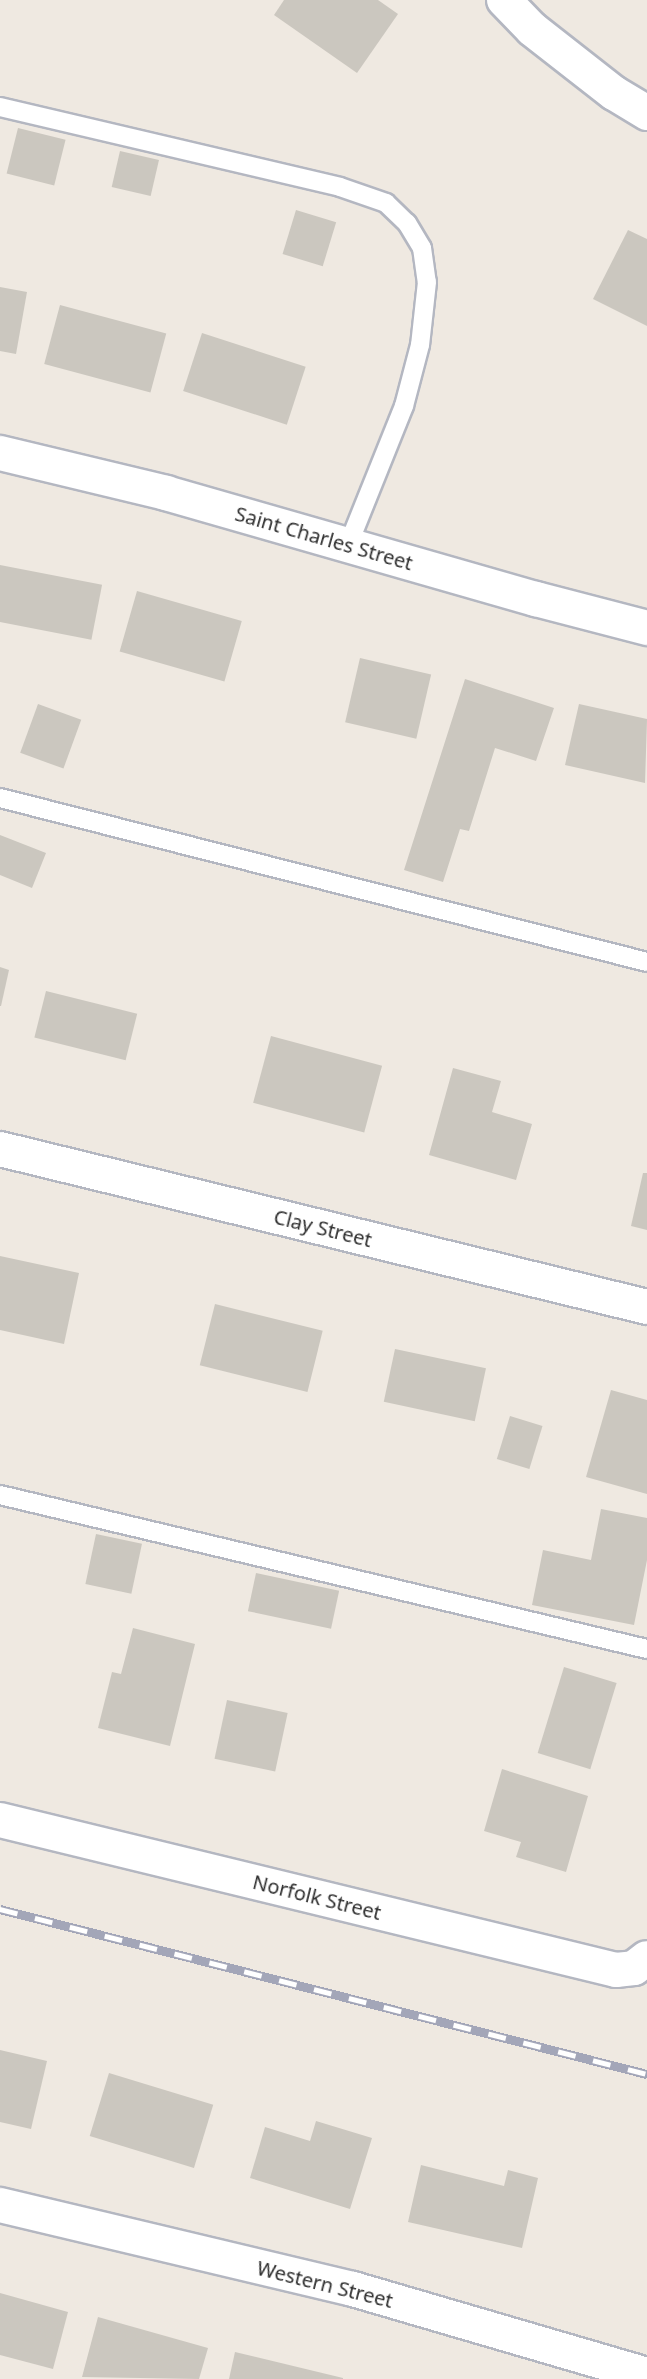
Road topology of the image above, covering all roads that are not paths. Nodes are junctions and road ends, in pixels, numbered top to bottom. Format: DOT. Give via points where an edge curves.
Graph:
graph roads {
  1 [pos="504,0"];
  2 [pos="0,107"];
  3 [pos="647,113"];
  4 [pos="0,453"];
  5 [pos="348,545"];
  6 [pos="647,628"];
  7 [pos="0,798"];
  8 [pos="647,962"];
  9 [pos="0,1149"];
  10 [pos="647,1307"];
  11 [pos="0,1495"];
  12 [pos="647,1649"];
  13 [pos="0,1820"];
  14 [pos="640,1963"];
  15 [pos="0,2205"];
  16 [pos="579,2368"];
  17 [pos="647,2375"];
  1 -- 3 [label="street" via="544,38"];
  2 -- 5 [label="lane" via="340,187 386,203 407,223 422,248 427,282 420,345 404,406"];
  4 -- 5 [label="street, Saint Charles Street"];
  5 -- 6 [label="street, Saint Charles Street"];
  7 -- 8 [label="lane"];
  9 -- 10 [label="street, Clay Street"];
  11 -- 12 [label="lane"];
  13 -- 14 [label="street, Norfolk Street" via="616,1970"];
  15 -- 16 [label="street, Western Street" via="353,2289"];
  16 -- 17 [label="street, Western Street"];
}
